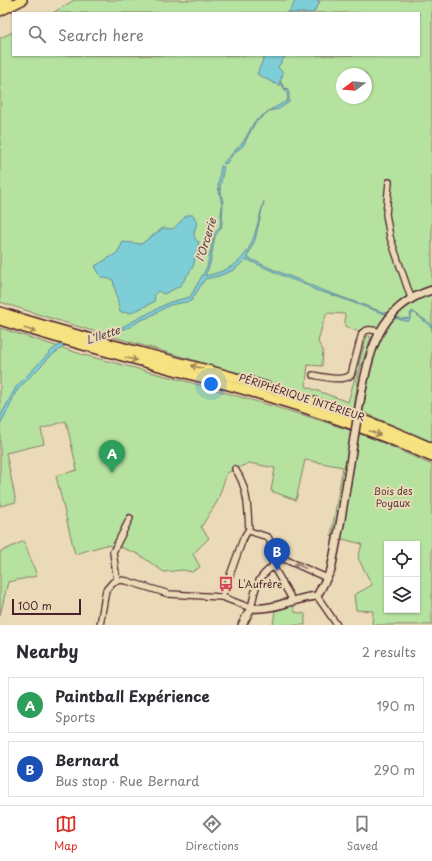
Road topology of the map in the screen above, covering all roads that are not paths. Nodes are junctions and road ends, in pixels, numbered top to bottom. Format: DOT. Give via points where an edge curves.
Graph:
graph roads {
  1 [pos="7,0"];
  2 [pos="22,0"];
  3 [pos="0,4"];
  4 [pos="0,12"];
  5 [pos="389,182"];
  6 [pos="432,290"];
  7 [pos="411,298"];
  8 [pos="0,312"];
  9 [pos="0,320"];
  10 [pos="380,332"];
  11 [pos="61,335"];
  12 [pos="313,375"];
  13 [pos="432,448"];
  14 [pos="432,458"];
  15 [pos="235,469"];
  16 [pos="130,518"];
  17 [pos="249,531"];
  18 [pos="272,564"];
  19 [pos="327,578"];
  20 [pos="117,581"];
  21 [pos="317,596"];
  22 [pos="222,598"];
  23 [pos="293,601"];
  24 [pos="251,608"];
  25 [pos="100,625"];
  26 [pos="242,625"];
  27 [pos="337,625"];
  1 -- 3 [label="highway"];
  2 -- 4 [label="highway"];
  5 -- 7 [label="street" via="386,214 390,237"];
  6 -- 7 [label="street"];
  7 -- 10 [label="street" via="391,316"];
  8 -- 11 [label="highway"];
  9 -- 11 [label="highway, PÉRIPHÉRIQUE INTÉRIEUR, one-way"];
  10 -- 12 [label="street" via="371,329 362,333 348,378"];
  10 -- 19 [label="street, bridge" via="370,355 360,401 341,519 331,570"];
  13 -- 11 [label="highway, one-way" via="350,415 229,376 102,342"];
  11 -- 14 [label="highway, PÉRIPHÉRIQUE INTÉRIEUR, one-way" via="93,348 307,409"];
  15 -- 17 [label="street" via="242,480 245,493"];
  16 -- 20 [label="street" via="113,552"];
  17 -- 18 [label="street" via="268,537"];
  17 -- 22 [label="street" via="243,539"];
  19 -- 18 [label="street, one-way" via="284,559"];
  18 -- 23 [label="street"];
  18 -- 24 [label="street" via="257,582"];
  19 -- 21 [label="street"];
  20 -- 22 [label="street" via="128,581 169,594"];
  20 -- 25 [label="street" via="107,588"];
  21 -- 23 [label="street"];
  21 -- 27 [label="street"];
  22 -- 24 [label="street"];
  23 -- 24 [label="street" via="268,608"];
  24 -- 26 [label="street"];
}
